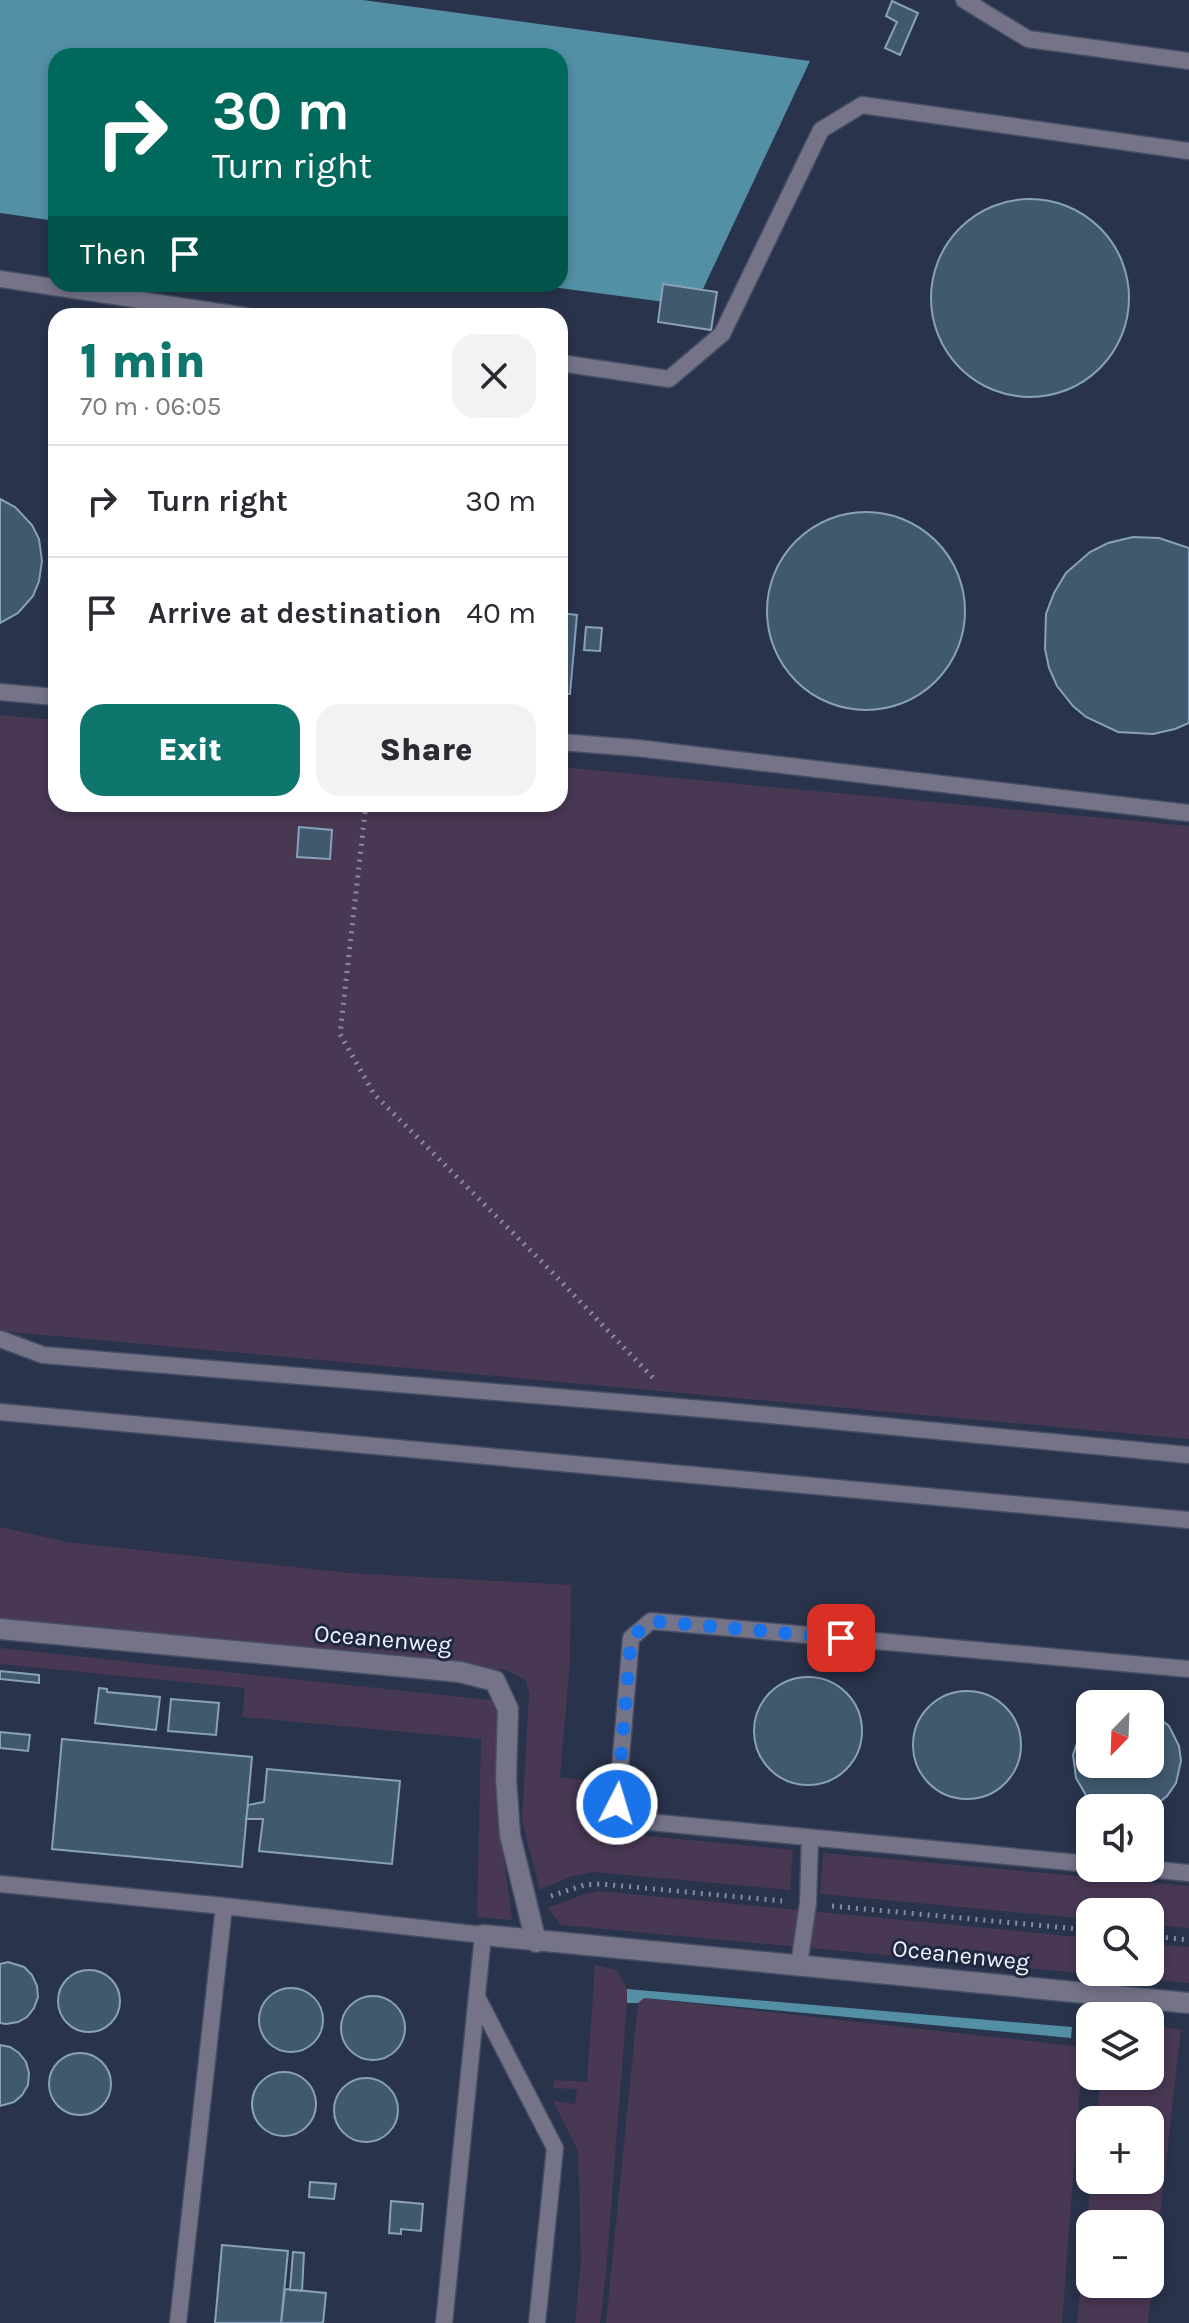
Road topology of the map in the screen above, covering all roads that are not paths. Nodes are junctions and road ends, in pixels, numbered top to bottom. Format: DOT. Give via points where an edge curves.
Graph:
graph roads {
  1 [pos="964,0"];
  2 [pos="1189,61"];
  3 [pos="1189,151"];
  4 [pos="0,279"];
  5 [pos="48,286"];
  6 [pos="86,292"];
  7 [pos="193,308"];
  8 [pos="568,364"];
  9 [pos="0,692"];
  10 [pos="48,696"];
  11 [pos="568,743"];
  12 [pos="1189,813"];
  13 [pos="0,1339"];
  14 [pos="0,1412"];
  15 [pos="1189,1455"];
  16 [pos="1189,1520"];
  17 [pos="0,1629"];
  18 [pos="1189,1669"];
  19 [pos="810,1838"];
  20 [pos="1076,1863"];
  21 [pos="1164,1870"];
  22 [pos="1189,1873"];
  23 [pos="0,1884"];
  24 [pos="224,1906"];
  25 [pos="483,1935"];
  26 [pos="536,1942"];
  27 [pos="799,1965"];
  28 [pos="477,1997"];
  29 [pos="1189,2003"];
  30 [pos="178,2323"];
  31 [pos="444,2323"];
  32 [pos="537,2323"];
  1 -- 2 [label="lane" via="1028,39"];
  3 -- 8 [label="lane" via="862,105 821,130 722,334 669,379"];
  4 -- 5 [label="lane"];
  6 -- 7 [label="lane"];
  9 -- 10 [label="lane"];
  11 -- 12 [label="lane"];
  13 -- 15 [label="lane" via="43,1355"];
  14 -- 16 [label="lane"];
  17 -- 26 [label="street, Oceanenweg" via="445,1670 495,1681 508,1709 510,1835"];
  18 -- 19 [label="lane" via="651,1621 631,1638 617,1804 628,1820"];
  19 -- 20 [label="lane"];
  19 -- 27 [label="lane"];
  21 -- 22 [label="lane"];
  23 -- 24 [label="lane"];
  24 -- 25 [label="lane"];
  24 -- 30 [label="lane"];
  25 -- 26 [label="street, Oceanenweg"];
  25 -- 28 [label="lane"];
  26 -- 27 [label="street, Oceanenweg"];
  27 -- 29 [label="street, Oceanenweg"];
  28 -- 31 [label="lane"];
  28 -- 32 [label="lane" via="555,2148"];
}
